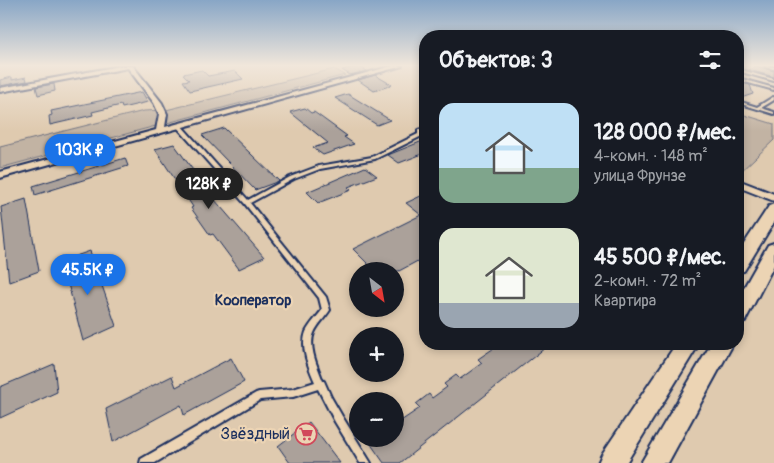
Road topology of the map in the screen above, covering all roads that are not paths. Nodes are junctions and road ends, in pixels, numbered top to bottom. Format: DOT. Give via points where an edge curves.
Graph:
graph roads {
  1 [pos="13,88"];
  2 [pos="146,88"];
  3 [pos="318,88"];
  4 [pos="0,90"];
  5 [pos="774,98"];
  6 [pos="744,104"];
  7 [pos="758,108"];
  8 [pos="774,113"];
  9 [pos="178,125"];
  10 [pos="160,130"];
  11 [pos="419,136"];
  12 [pos="0,175"];
  13 [pos="744,186"];
  14 [pos="774,198"];
  15 [pos="247,203"];
  16 [pos="774,209"];
  17 [pos="774,250"];
  18 [pos="744,256"];
  19 [pos="744,304"];
  20 [pos="684,350"];
  21 [pos="719,350"];
  22 [pos="321,384"];
  23 [pos="145,463"];
  24 [pos="366,463"];
  25 [pos="611,463"];
  26 [pos="654,463"];
  1 -- 4 [label="street"];
  2 -- 10 [label="street" via="163,114"];
  3 -- 9 [label="street"];
  5 -- 7 [label="lane"];
  6 -- 7 [label="lane"];
  7 -- 8 [label="lane"];
  9 -- 10 [label="street"];
  9 -- 15 [label="lane"];
  10 -- 12 [label="street"];
  11 -- 15 [label="lane" via="388,149 382,155 320,168 292,178"];
  13 -- 14 [label="street"];
  15 -- 22 [label="lane" via="322,297 326,310 309,334 308,356"];
  16 -- 18 [label="street"];
  17 -- 19 [label="street"];
  20 -- 25 [label="street"];
  21 -- 26 [label="street"];
  22 -- 23 [label="lane" via="293,393 259,396"];
  22 -- 24 [label="lane"];
}
